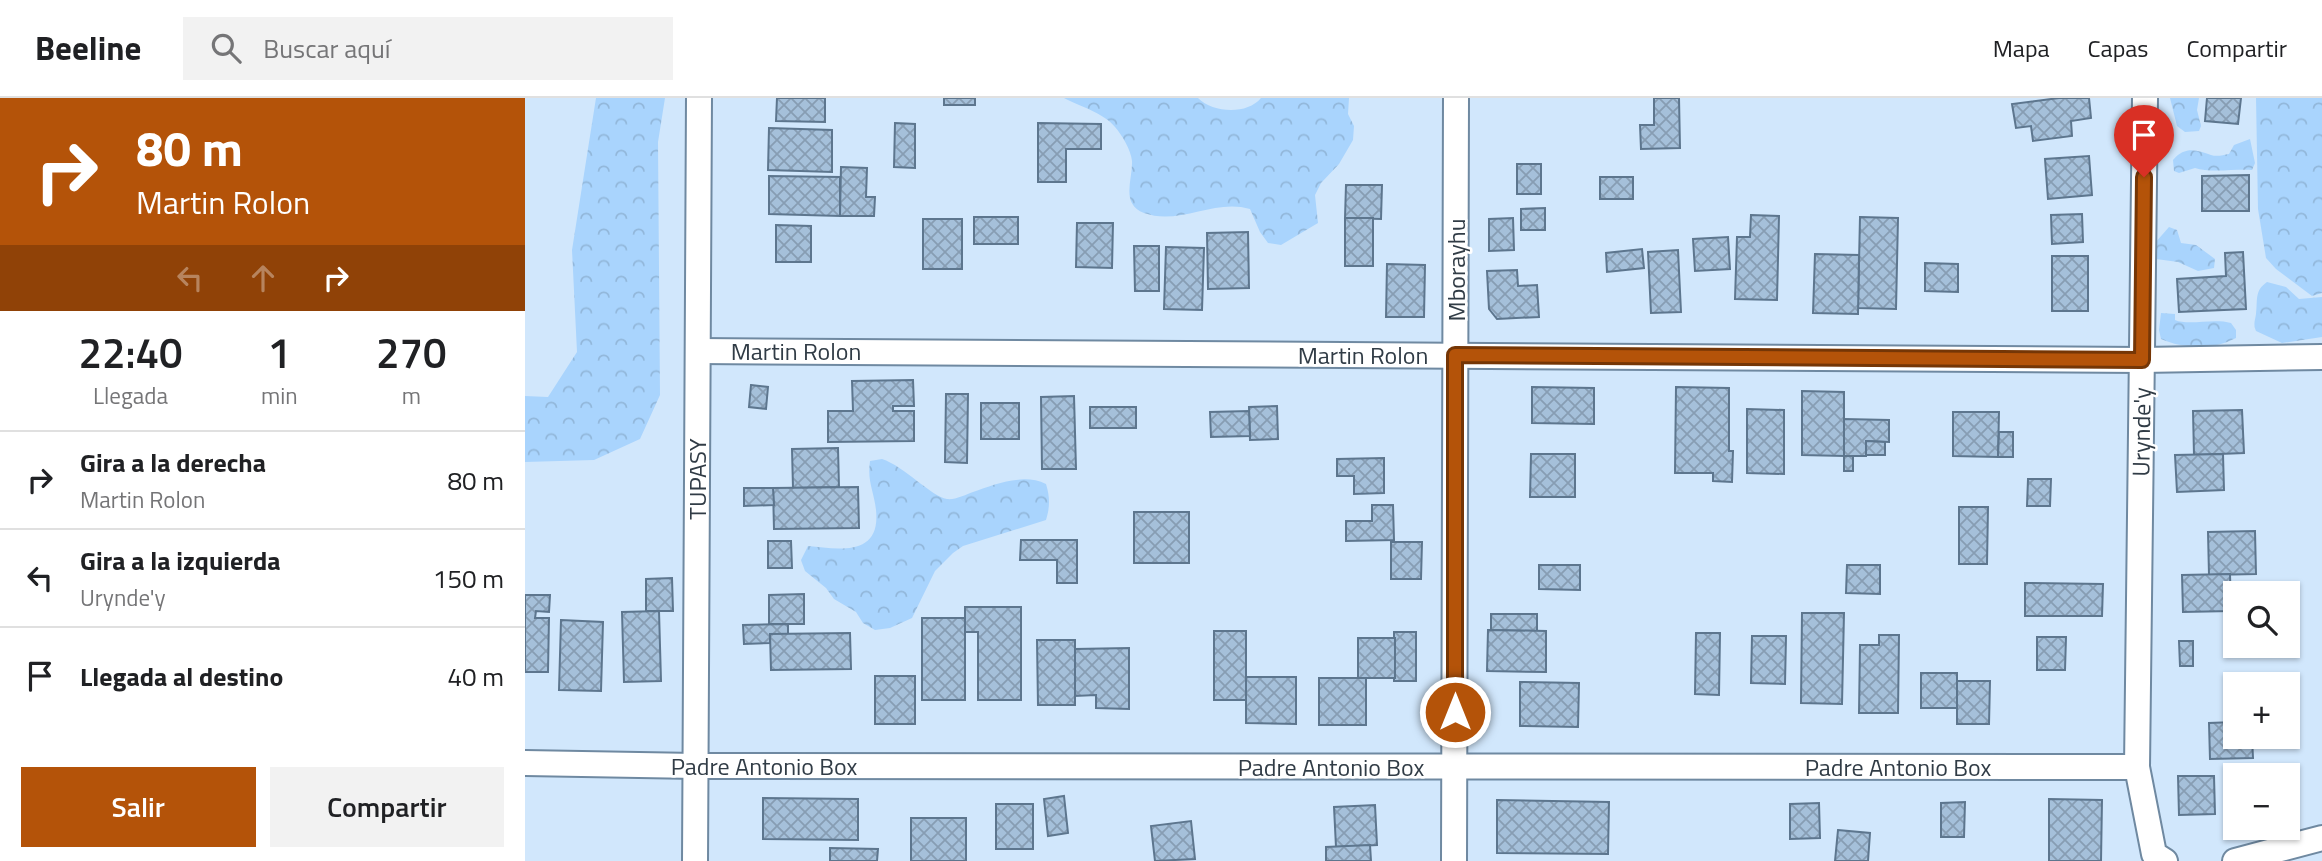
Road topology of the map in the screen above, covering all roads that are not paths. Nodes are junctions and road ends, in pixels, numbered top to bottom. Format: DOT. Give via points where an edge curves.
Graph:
graph roads {
  1 [pos="699,98"];
  2 [pos="1456,98"];
  3 [pos="2145,98"];
  4 [pos="698,351"];
  5 [pos="1455,355"];
  6 [pos="2322,357"];
  7 [pos="2142,360"];
  8 [pos="525,764"];
  9 [pos="696,766"];
  10 [pos="1454,767"];
  11 [pos="2137,767"];
  12 [pos="2322,838"];
  13 [pos="695,861"];
  14 [pos="1454,861"];
  15 [pos="2165,861"];
  16 [pos="2235,861"];
  1 -- 4 [label="street, TUPASY"];
  2 -- 5 [label="street, Mborayhu"];
  3 -- 7 [label="street, Urynde'y"];
  4 -- 5 [label="street, Martin Rolon"];
  4 -- 9 [label="street, TUPASY"];
  5 -- 7 [label="street, Martin Rolon"];
  5 -- 10 [label="street, Mborayhu"];
  6 -- 7 [label="street, Martin Rolon"];
  7 -- 11 [label="street, Urynde'y"];
  8 -- 9 [label="street, Padre Antonio Box"];
  9 -- 10 [label="street, Padre Antonio Box"];
  9 -- 13 [label="street, TUPASY"];
  10 -- 11 [label="street, Padre Antonio Box"];
  10 -- 14 [label="street, Mborayhu"];
  11 -- 15 [label="street, Urynde'y" via="2154,855"];
  12 -- 16 [label="street"];
}
